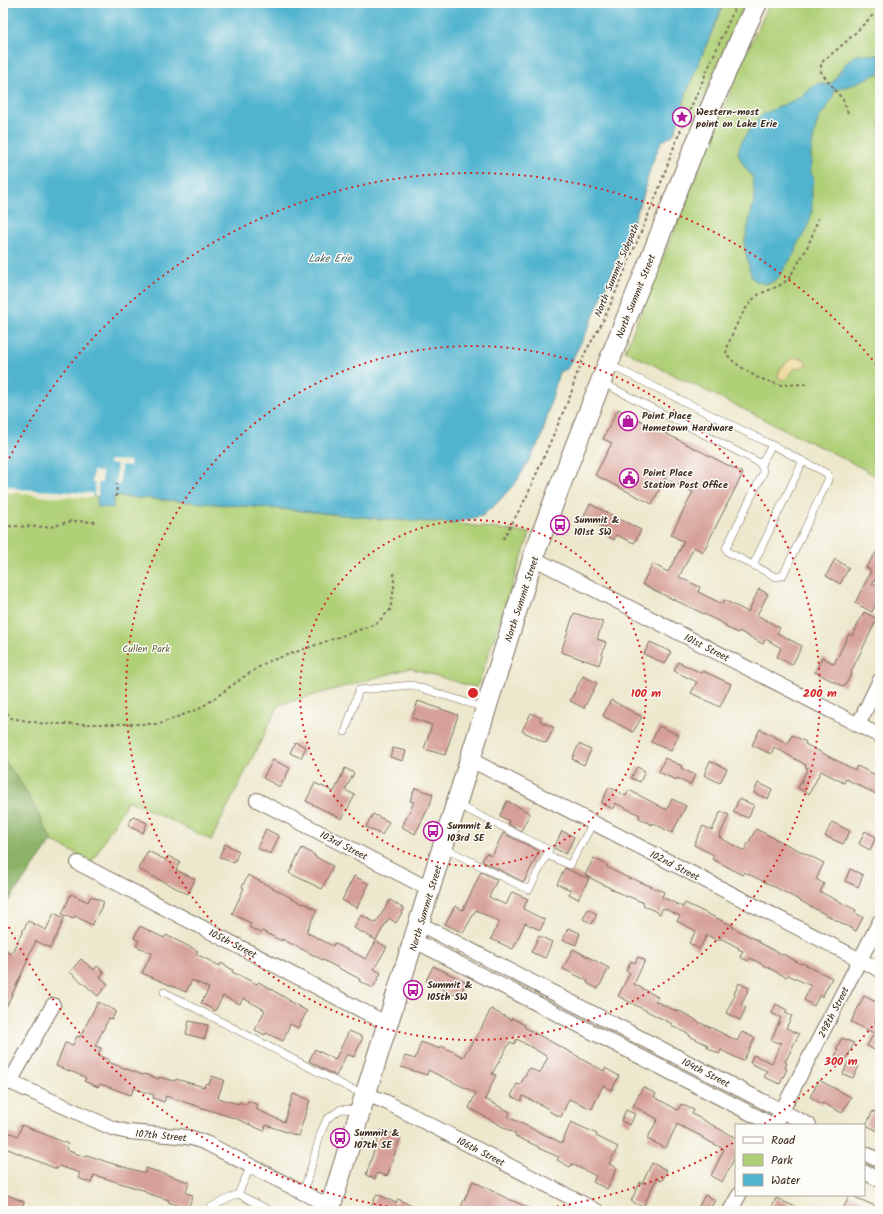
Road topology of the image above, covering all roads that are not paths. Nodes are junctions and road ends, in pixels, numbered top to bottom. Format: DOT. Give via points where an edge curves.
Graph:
graph roads {
  1 [pos="757,3"];
  2 [pos="604,373"];
  3 [pos="772,445"];
  4 [pos="803,461"];
  5 [pos="761,464"];
  6 [pos="533,558"];
  7 [pos="753,565"];
  8 [pos="880,680"];
  9 [pos="486,709"];
  10 [pos="858,725"];
  11 [pos="345,732"];
  12 [pos="880,736"];
  13 [pos="471,760"];
  14 [pos="257,800"];
  15 [pos="457,805"];
  16 [pos="593,823"];
  17 [pos="443,848"];
  18 [pos="547,855"];
  19 [pos="78,863"];
  20 [pos="430,890"];
  21 [pos="880,921"];
  22 [pos="417,932"];
  23 [pos="860,960"];
  24 [pos="880,970"];
  25 [pos="164,992"];
  26 [pos="53,1004"];
  27 [pos="603,1018"];
  28 [pos="388,1024"];
  29 [pos="595,1033"];
  30 [pos="7,1084"];
  31 [pos="363,1102"];
  32 [pos="782,1111"];
  33 [pos="772,1124"];
  34 [pos="775,1124"];
  35 [pos="808,1124"];
  36 [pos="865,1154"];
  37 [pos="880,1161"];
  38 [pos="251,1166"];
  39 [pos="865,1172"];
  40 [pos="880,1180"];
  41 [pos="302,1193"];
  42 [pos="238,1194"];
  43 [pos="738,1196"];
  44 [pos="330,1209"];
  45 [pos="209,1211"];
  46 [pos="271,1211"];
  47 [pos="596,1211"];
  48 [pos="730,1211"];
  1 -- 2 [label="main road, North Summit Street" via="733,53"];
  2 -- 3 [label="lane"];
  2 -- 5 [label="lane"];
  2 -- 6 [label="main road, North Summit Street"];
  3 -- 4 [label="lane"];
  3 -- 5 [label="lane"];
  4 -- 7 [label="lane"];
  4 -- 7 [label="lane" via="828,474 828,477 784,573 776,577"];
  5 -- 7 [label="lane" via="763,473 726,548 728,552"];
  6 -- 9 [label="main road, North Summit Street"];
  6 -- 10 [label="street, 101st Street"];
  8 -- 10 [label="street"];
  9 -- 11 [label="lane" via="412,685 359,690"];
  9 -- 13 [label="main road, North Summit Street"];
  10 -- 12 [label="street, 101st Street"];
  13 -- 15 [label="main road, North Summit Street"];
  13 -- 16 [label="street, 102nd Street"];
  14 -- 20 [label="street, 103rd Street"];
  15 -- 17 [label="main road, North Summit Street"];
  15 -- 18 [label="lane" via="549,850"];
  16 -- 18 [label="lane" via="570,865"];
  16 -- 23 [label="street, 102nd Street"];
  17 -- 18 [label="lane" via="529,890"];
  17 -- 20 [label="main road, North Summit Street"];
  19 -- 28 [label="street, 105th Street"];
  20 -- 22 [label="main road, North Summit Street"];
  21 -- 23 [label="street, 298th Street"];
  22 -- 27 [label="street, 104th Street"];
  22 -- 28 [label="main road, North Summit Street"];
  22 -- 29 [label="street, 104th Street"];
  23 -- 24 [label="street, 102nd Street"];
  23 -- 32 [label="street, 298th Street"];
  25 -- 31 [label="lane" via="349,1088"];
  26 -- 30 [label="street, 107th Street"];
  27 -- 29 [label="street"];
  27 -- 32 [label="street, 104th Street"];
  28 -- 31 [label="main road, North Summit Street"];
  29 -- 33 [label="street, 104th Street"];
  30 -- 38 [label="street, 107th Street" via="112,1128 192,1138"];
  31 -- 41 [label="lane" via="341,1109 327,1119"];
  31 -- 44 [label="main road, North Summit Street"];
  31 -- 47 [label="street, 106th Street" via="386,1102"];
  32 -- 34 [label="street, 298th Street"];
  32 -- 35 [label="street, 104th Street"];
  36 -- 37 [label="street"];
  38 -- 41 [label="street, 107th Street"];
  38 -- 42 [label="lane"];
  39 -- 40 [label="street"];
  41 -- 44 [label="street, 107th Street"];
  42 -- 45 [label="lane" via="210,1208"];
  42 -- 46 [label="lane"];
  43 -- 48 [label="street"];
}
